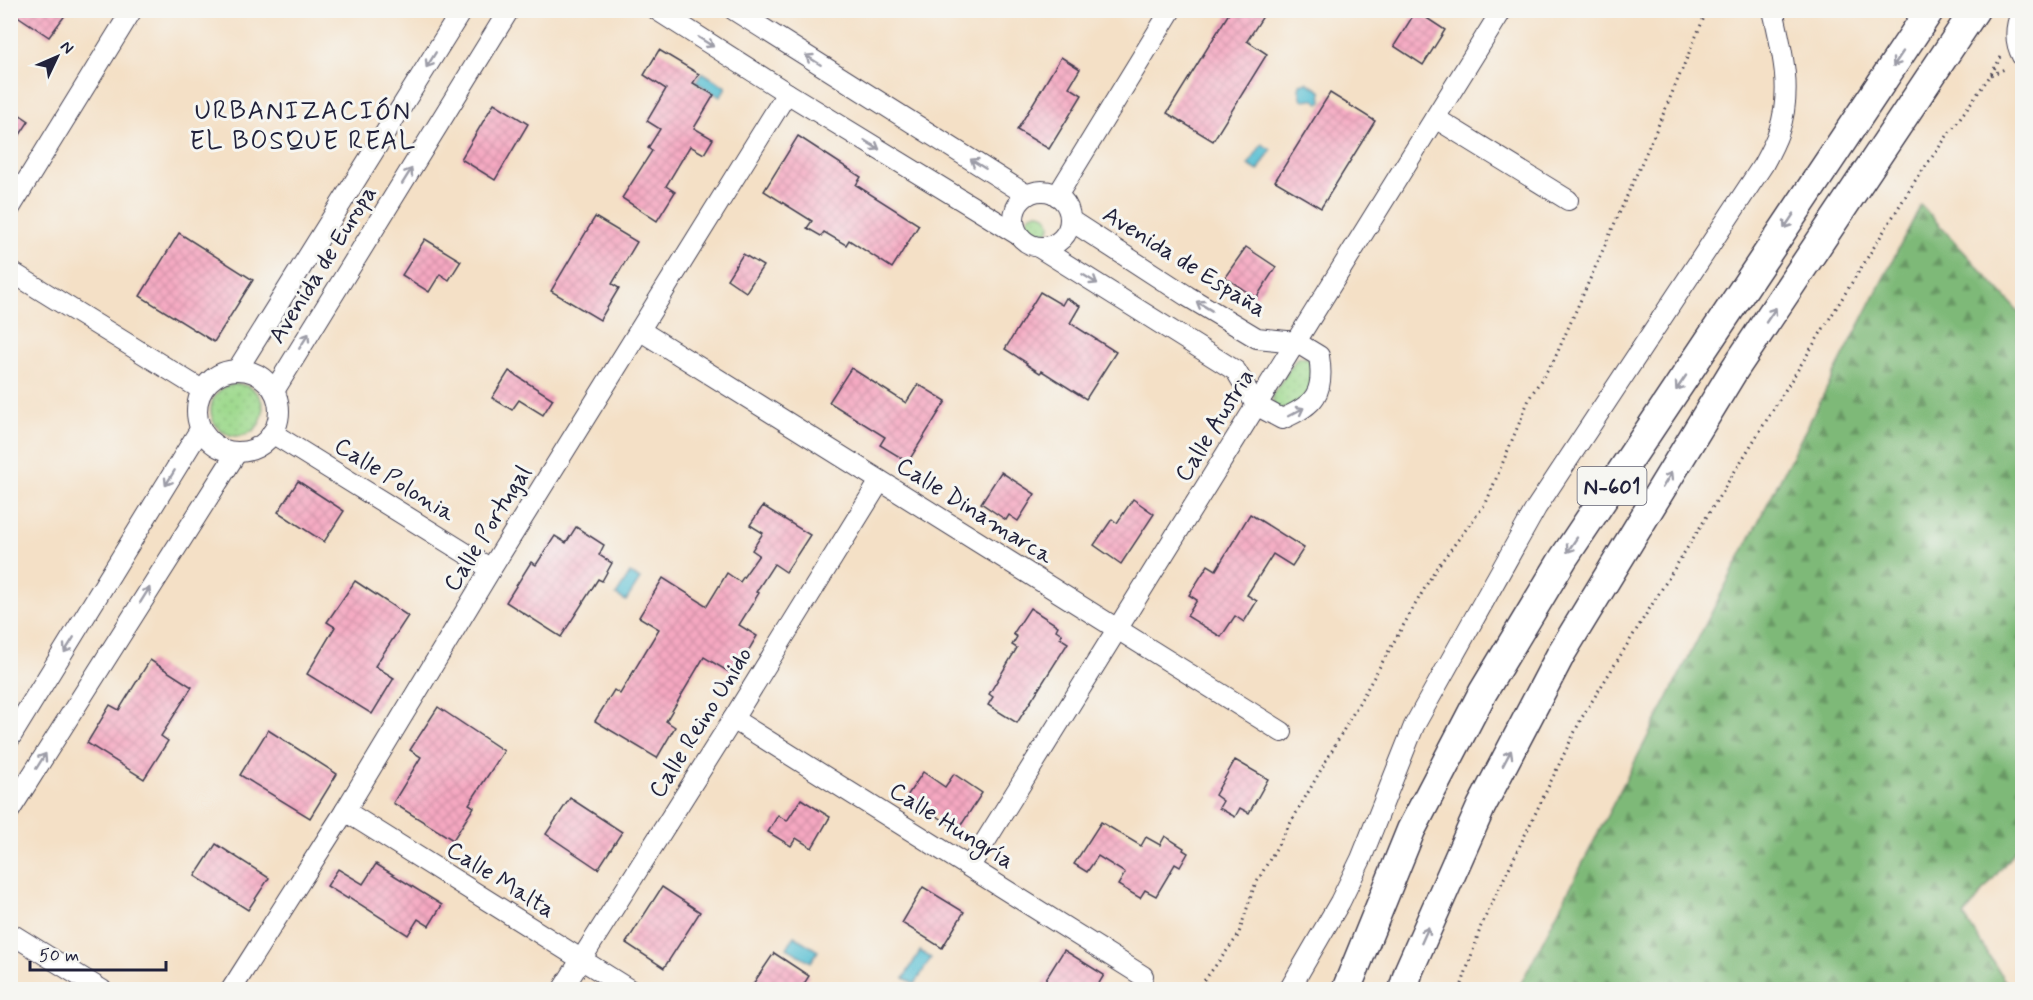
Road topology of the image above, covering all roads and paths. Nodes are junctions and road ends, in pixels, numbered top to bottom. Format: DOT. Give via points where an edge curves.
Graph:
graph roads {
  1 [pos="462,10"];
  2 [pos="509,10"];
  3 [pos="657,10"];
  4 [pos="734,10"];
  5 [pos="1171,10"];
  6 [pos="1502,10"];
  7 [pos="1713,10"];
  8 [pos="1773,10"];
  9 [pos="1930,10"];
  10 [pos="1975,10"];
  11 [pos="2022,11"];
  12 [pos="128,12"];
  13 [pos="2022,56"];
  14 [pos="1990,76"];
  15 [pos="788,93"];
  16 [pos="1435,118"];
  17 [pos="1027,195"];
  18 [pos="1057,196"];
  19 [pos="1568,200"];
  20 [pos="10,208"];
  21 [pos="1070,220"];
  22 [pos="1017,234"];
  23 [pos="1040,248"];
  24 [pos="10,271"];
  25 [pos="641,331"];
  26 [pos="1296,342"];
  27 [pos="237,370"];
  28 [pos="202,390"];
  29 [pos="274,391"];
  30 [pos="1256,405"];
  31 [pos="201,428"];
  32 [pos="272,433"];
  33 [pos="237,452"];
  34 [pos="880,481"];
  35 [pos="491,569"];
  36 [pos="1117,629"];
  37 [pos="733,719"];
  38 [pos="1282,732"];
  39 [pos="10,738"];
  40 [pos="10,810"];
  41 [pos="345,811"];
  42 [pos="970,866"];
  43 [pos="10,933"];
  44 [pos="581,959"];
  45 [pos="1143,976"];
  46 [pos="102,990"];
  47 [pos="231,990"];
  48 [pos="562,990"];
  49 [pos="630,990"];
  50 [pos="1197,990"];
  51 [pos="1289,990"];
  52 [pos="1346,990"];
  53 [pos="1403,990"];
  54 [pos="1460,990"];
  1 -- 27 [label="street, Avenida de Europa, one-way"];
  29 -- 2 [label="street, Avenida de Europa, one-way"];
  3 -- 15 [label="street, one-way"];
  17 -- 4 [label="street, one-way"];
  5 -- 18 [label="street"];
  6 -- 16 [label="street, Calle Austria"];
  7 -- 50 [label="path" via="1705,15 1554,360 1530,397 1486,503 1436,570 1254,887 1238,936"];
  8 -- 51 [label="street" via="1784,59 1786,94 1780,130 1763,165 1536,508 1413,726 1361,859"];
  9 -- 52 [label="highway, N-601, one-way" via="1563,560 1483,692 1412,830"];
  53 -- 10 [label="highway, N-601, one-way" via="1481,807 1562,652 1734,370"];
  11 -- 13 [label="street" via="2016,31"];
  12 -- 20 [label="street"];
  14 -- 54 [label="path" via="1915,181 1581,719 1481,926"];
  15 -- 22 [label="street, one-way"];
  15 -- 25 [label="street, Calle Portugal"];
  16 -- 19 [label="street"];
  16 -- 26 [label="street, Calle Austria"];
  17 -- 18 [label="street" via="1035,191"];
  17 -- 22 [label="street" via="1014,211"];
  18 -- 21 [label="street" via="1063,199"];
  21 -- 23 [label="street" via="1062,240 1049,248"];
  26 -- 21 [label="street, Avenida de España, one-way" via="1257,338"];
  22 -- 23 [label="street" via="1021,240"];
  23 -- 30 [label="street, one-way" via="1236,371"];
  24 -- 28 [label="street"];
  25 -- 34 [label="street, Calle Dinamarca"];
  25 -- 35 [label="street, Calle Portugal"];
  26 -- 30 [label="street, Calle Austria"];
  30 -- 26 [label="street, one-way" via="1282,419 1302,410 1317,394 1322,376 1319,356"];
  27 -- 28 [label="street" via="208,380"];
  27 -- 29 [label="street" via="249,370 268,381"];
  28 -- 31 [label="street" via="197,399 197,421"];
  29 -- 32 [label="street" via="279,401 279,423"];
  30 -- 36 [label="street, Calle Austria"];
  31 -- 33 [label="street" via="207,440 226,452"];
  31 -- 39 [label="street, one-way"];
  32 -- 33 [label="street" via="267,441 248,452"];
  32 -- 35 [label="street, Calle Polonia"];
  40 -- 33 [label="street, one-way"];
  34 -- 36 [label="street, Calle Dinamarca"];
  34 -- 37 [label="street, Calle Reino Unido"];
  35 -- 41 [label="street, Calle Portugal"];
  36 -- 38 [label="street, Calle Dinamarca"];
  36 -- 42 [label="street, Calle Austria"];
  37 -- 42 [label="street, Calle Hungría"];
  37 -- 44 [label="street, Calle Reino Unido"];
  41 -- 44 [label="street, Calle Malta"];
  41 -- 47 [label="street, Calle Portugal"];
  42 -- 45 [label="street, Calle Hungría"];
  43 -- 46 [label="street"];
  44 -- 48 [label="street, Calle Reino Unido"];
  44 -- 49 [label="street, Calle Malta"];
}
